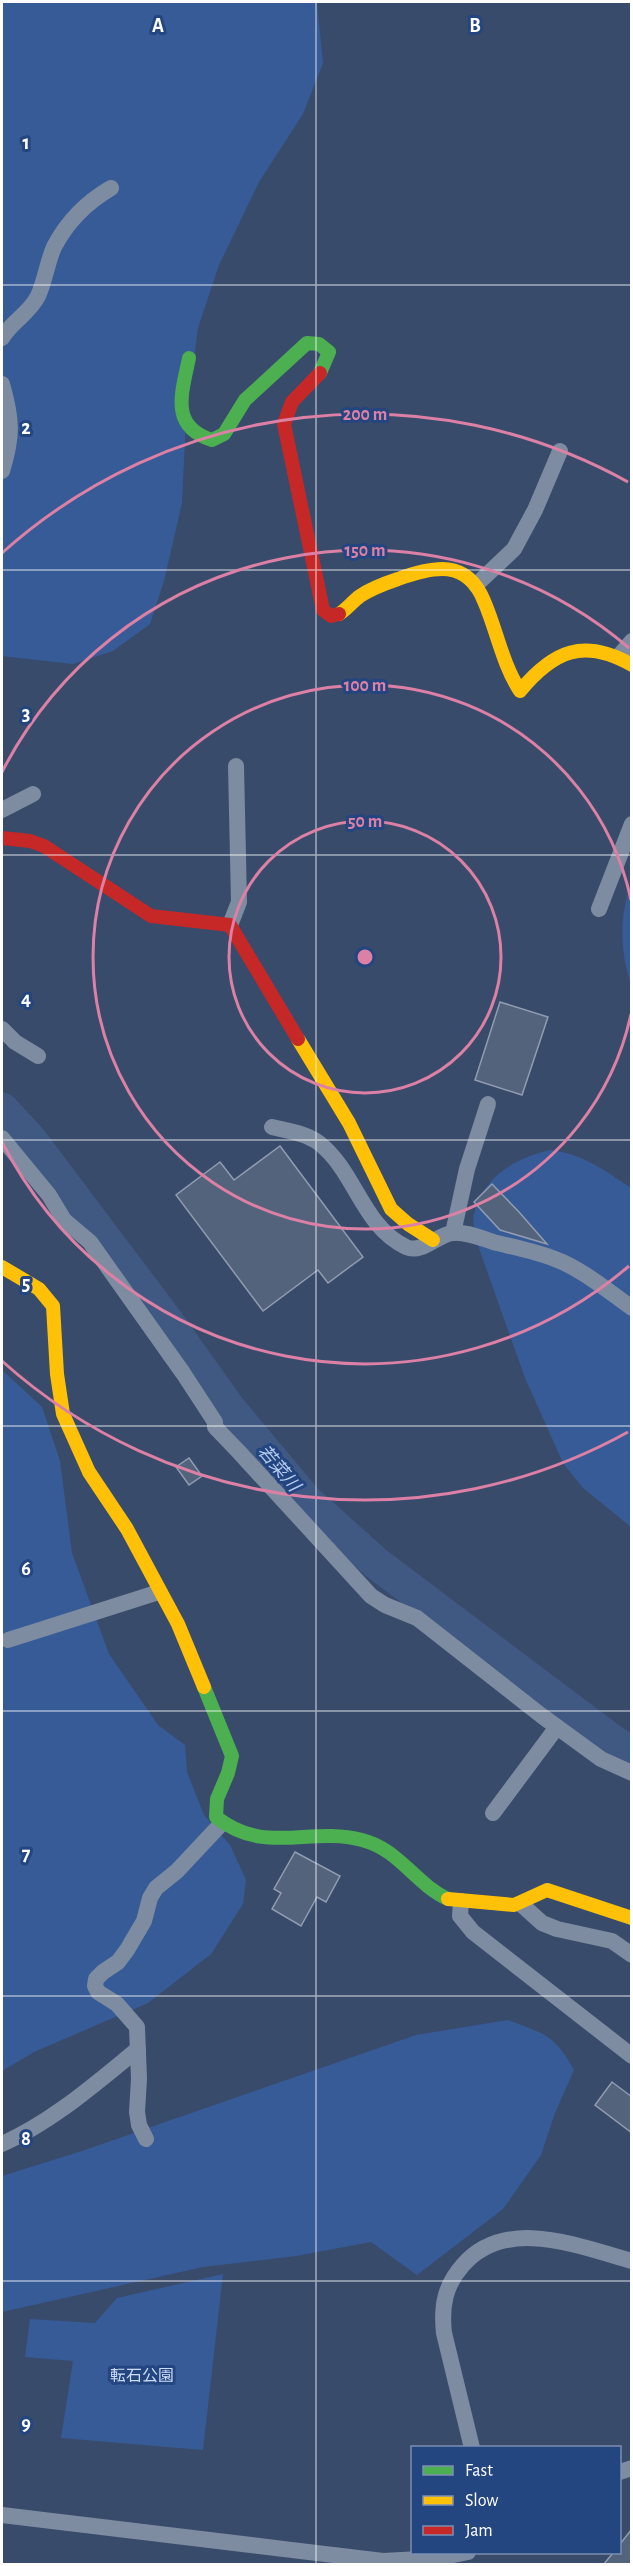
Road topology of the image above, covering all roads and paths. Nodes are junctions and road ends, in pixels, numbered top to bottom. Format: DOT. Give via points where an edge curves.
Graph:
graph roads {
  1 [pos="111,188"];
  2 [pos="2,338"];
  3 [pos="189,358"];
  4 [pos="2,384"];
  5 [pos="560,451"];
  6 [pos="2,471"];
  7 [pos="476,585"];
  8 [pos="632,642"];
  9 [pos="625,661"];
  10 [pos="236,766"];
  11 [pos="33,794"];
  12 [pos="2,810"];
  13 [pos="632,824"];
  14 [pos="2,838"];
  15 [pos="598,909"];
  16 [pos="230,925"];
  17 [pos="2,1029"];
  18 [pos="38,1056"];
  19 [pos="488,1104"];
  20 [pos="272,1127"];
  21 [pos="2,1138"];
  22 [pos="453,1233"];
  23 [pos="433,1240"];
  24 [pos="2,1267"];
  25 [pos="632,1308"];
  26 [pos="159,1592"];
  27 [pos="8,1640"];
  28 [pos="557,1727"];
  29 [pos="632,1773"];
  30 [pos="493,1813"];
  31 [pos="222,1823"];
  32 [pos="461,1901"];
  33 [pos="521,1904"];
  34 [pos="632,1918"];
  35 [pos="632,1955"];
  36 [pos="138,2049"];
  37 [pos="632,2056"];
  38 [pos="146,2139"];
  39 [pos="2,2145"];
  40 [pos="632,2261"];
  41 [pos="472,2446"];
  42 [pos="2,2515"];
  43 [pos="459,2554"];
  1 -- 2 [label="street" via="72,219 54,248 38,296"];
  3 -- 7 [label="street" via="181,415 197,435 212,440 224,434 245,400 307,343 315,341 329,352 324,368 291,403 284,424 323,610 329,616 342,612 376,587 417,573 446,568 466,575"];
  4 -- 6 [label="street" via="10,414"];
  5 -- 7 [label="street" via="514,549"];
  7 -- 9 [label="street" via="501,657 520,692 540,668 572,651 593,649"];
  8 -- 9 [label="street"];
  10 -- 16 [label="street" via="239,902"];
  11 -- 12 [label="street"];
  13 -- 15 [label="street"];
  14 -- 16 [label="street" via="44,846 151,916"];
  16 -- 23 [label="street" via="350,1123 391,1209"];
  17 -- 18 [label="street"];
  19 -- 22 [label="street"];
  20 -- 23 [label="street" via="319,1143 343,1168 369,1214 389,1237 409,1248 420,1248"];
  21 -- 28 [label="street" via="49,1195 64,1220 90,1242 183,1373 223,1438 364,1589 385,1605 417,1618"];
  22 -- 23 [label="street"];
  22 -- 25 [label="street" via="556,1259"];
  24 -- 26 [label="street" via="39,1289 53,1306 63,1414 89,1472 127,1529"];
  26 -- 27 [label="street"];
  26 -- 31 [label="street" via="178,1624 232,1756 217,1799 216,1817"];
  28 -- 29 [label="street" via="601,1758"];
  28 -- 30 [label="street"];
  31 -- 32 [label="street" via="253,1837 343,1836 373,1842 398,1857 434,1891"];
  31 -- 36 [label="street" via="156,1888 144,1921 127,1950 96,1980 98,1992 117,2004 137,2027"];
  32 -- 33 [label="street"];
  32 -- 37 [label="street" via="460,1916 473,1932"];
  33 -- 34 [label="street" via="547,1890"];
  33 -- 35 [label="street" via="549,1926 612,1941"];
  36 -- 38 [label="street" via="137,2112"];
  36 -- 39 [label="street" via="64,2108"];
  40 -- 41 [label="street" via="567,2243 518,2237 494,2242 474,2252 453,2275 445,2293 444,2333"];
  42 -- 43 [label="street" via="383,2561"];
}
